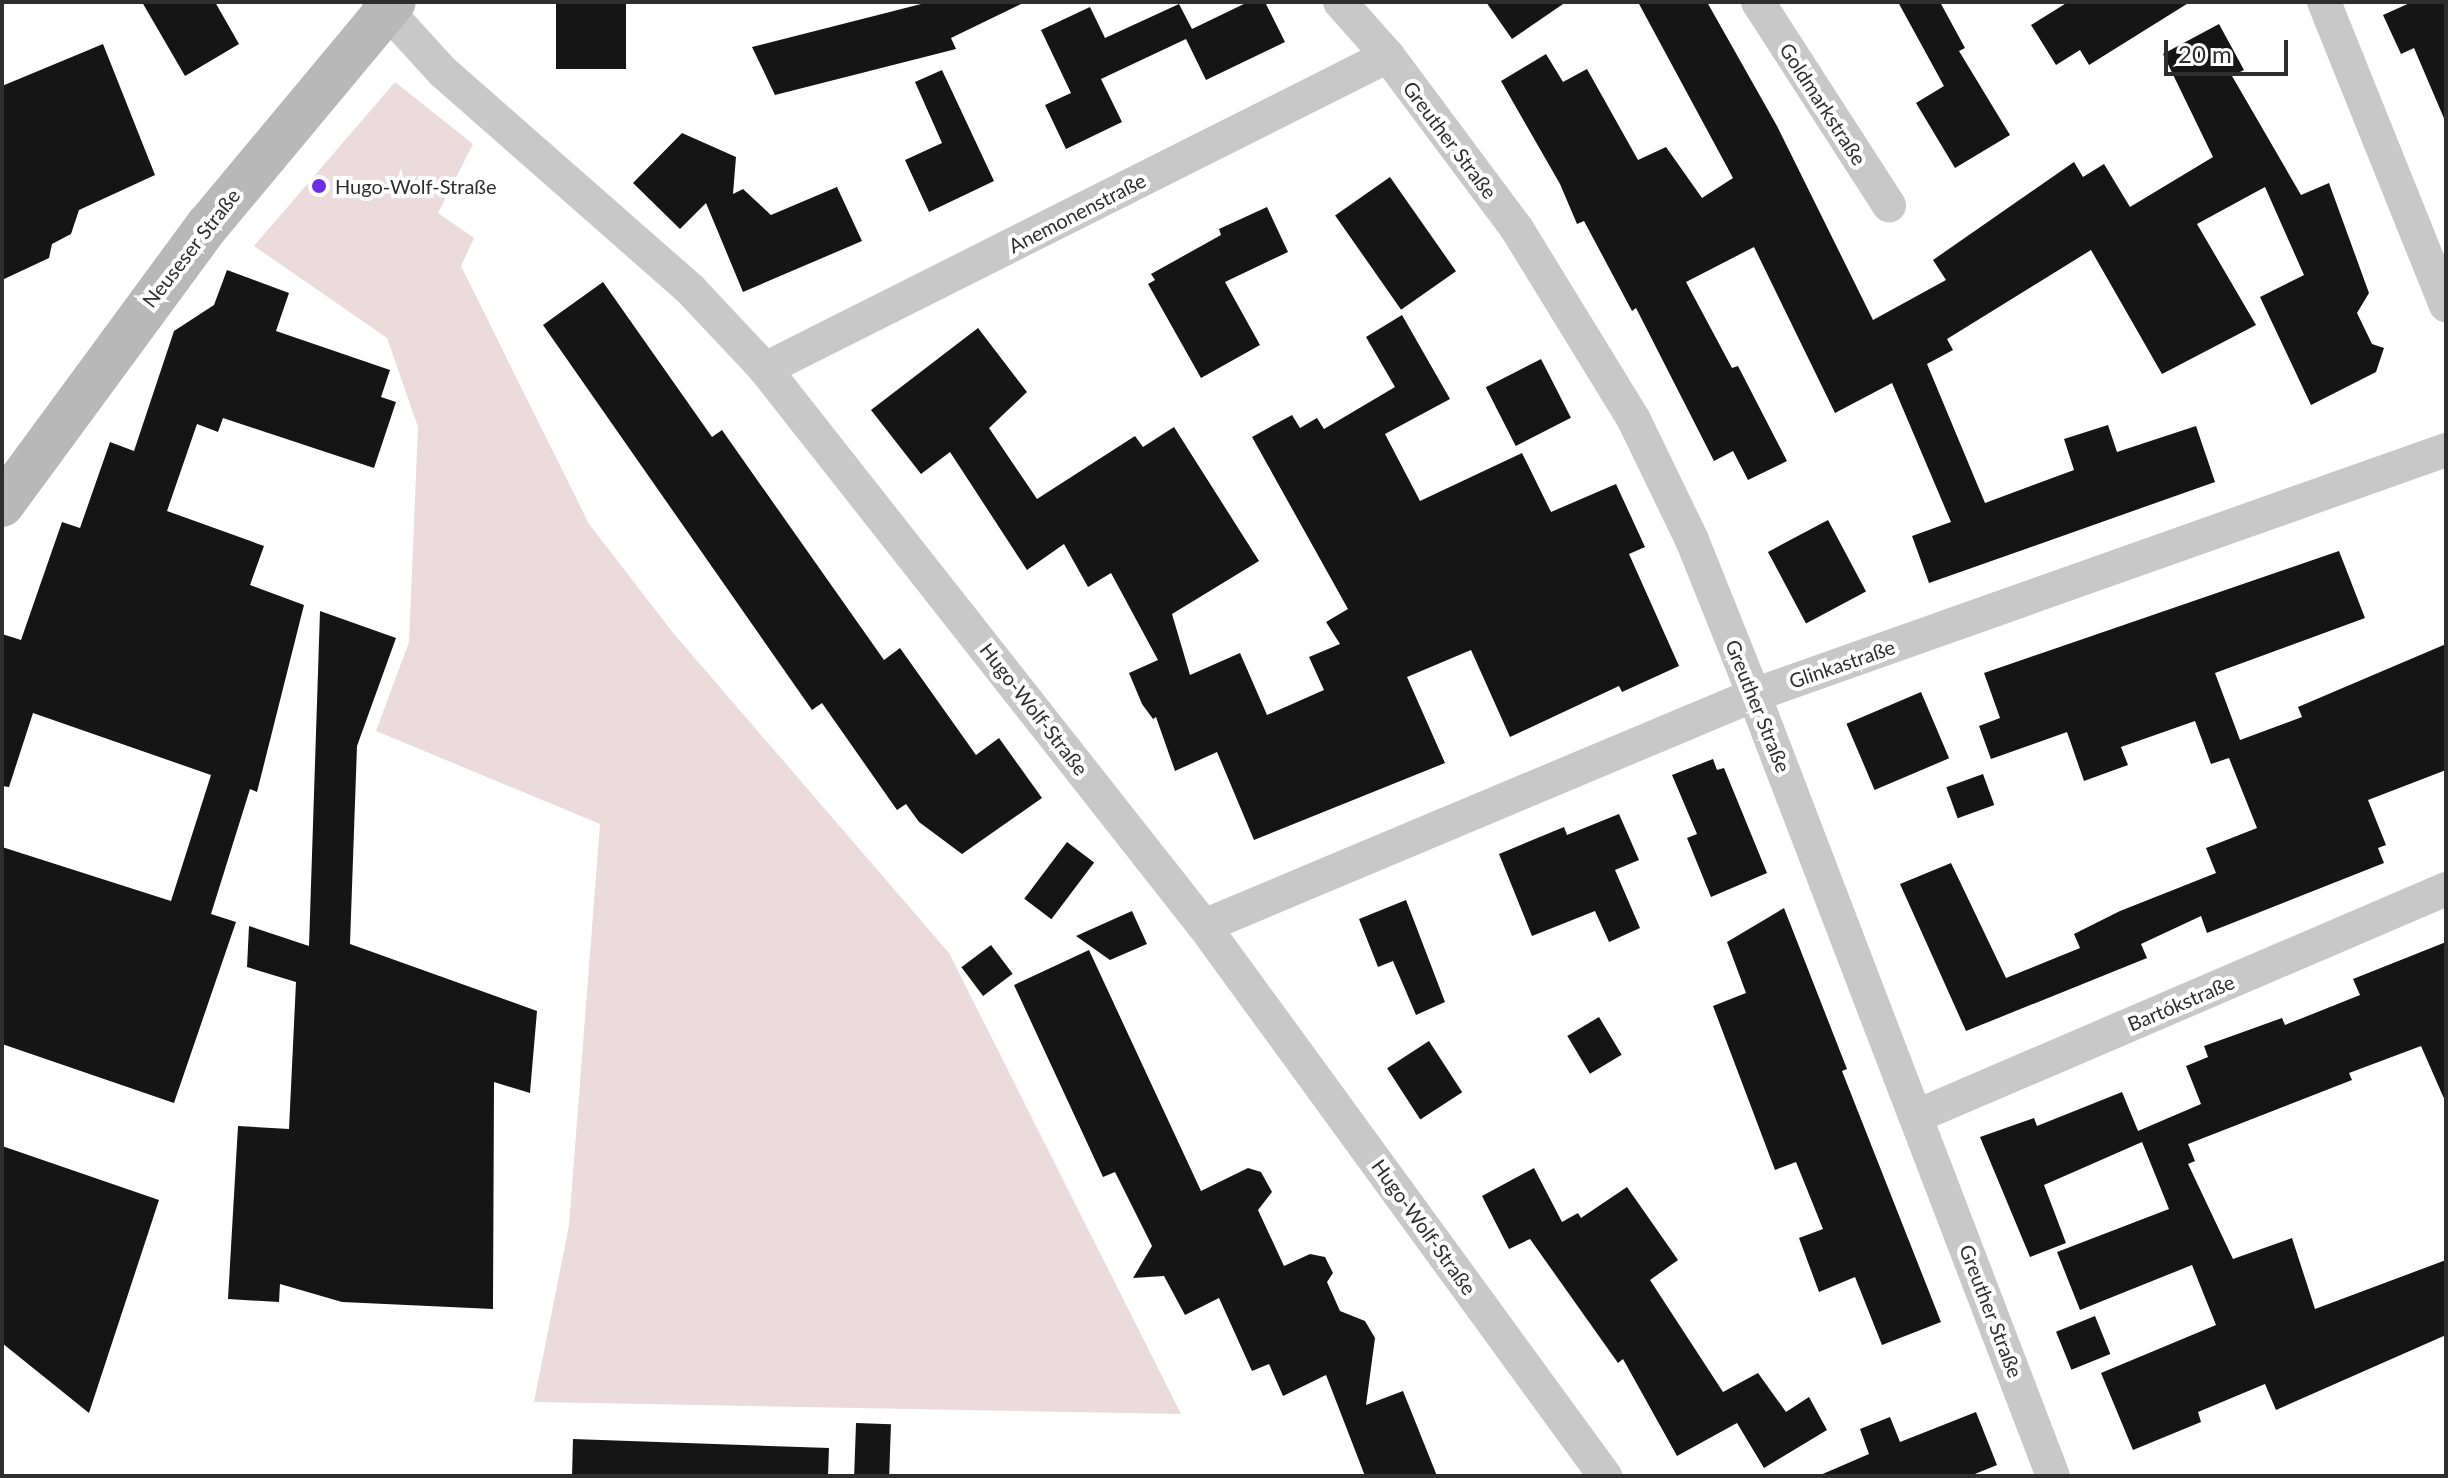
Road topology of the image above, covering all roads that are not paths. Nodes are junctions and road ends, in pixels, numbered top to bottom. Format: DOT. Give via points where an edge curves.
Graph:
graph roads {
  1 [pos="1340,2"];
  2 [pos="1758,2"];
  3 [pos="2324,2"];
  4 [pos="386,5"];
  5 [pos="1388,56"];
  6 [pos="1889,205"];
  7 [pos="2446,305"];
  8 [pos="765,369"];
  9 [pos="2446,450"];
  10 [pos="2,505"];
  11 [pos="1754,695"];
  12 [pos="2446,889"];
  13 [pos="1204,926"];
  14 [pos="1917,1116"];
  15 [pos="1605,1476"];
  16 [pos="2053,1476"];
  1 -- 5 [label="street, Greuther Straße"];
  2 -- 6 [label="street, Goldmarkstraße"];
  3 -- 7 [label="street"];
  4 -- 8 [label="street, Hugo-Wolf-Straße" via="443,72 690,289"];
  4 -- 10 [label="main road, Neuseser Straße" via="208,225"];
  5 -- 8 [label="street, Anemonenstraße"];
  5 -- 11 [label="street, Greuther Straße" via="1517,229 1634,420 1692,540"];
  8 -- 13 [label="street, Hugo-Wolf-Straße"];
  9 -- 11 [label="street, Glinkastraße"];
  11 -- 13 [label="street, Glinkastraße"];
  11 -- 14 [label="street, Greuther Straße"];
  12 -- 14 [label="street, Bartókstraße"];
  13 -- 15 [label="street, Hugo-Wolf-Straße"];
  14 -- 16 [label="street, Greuther Straße"];
}
